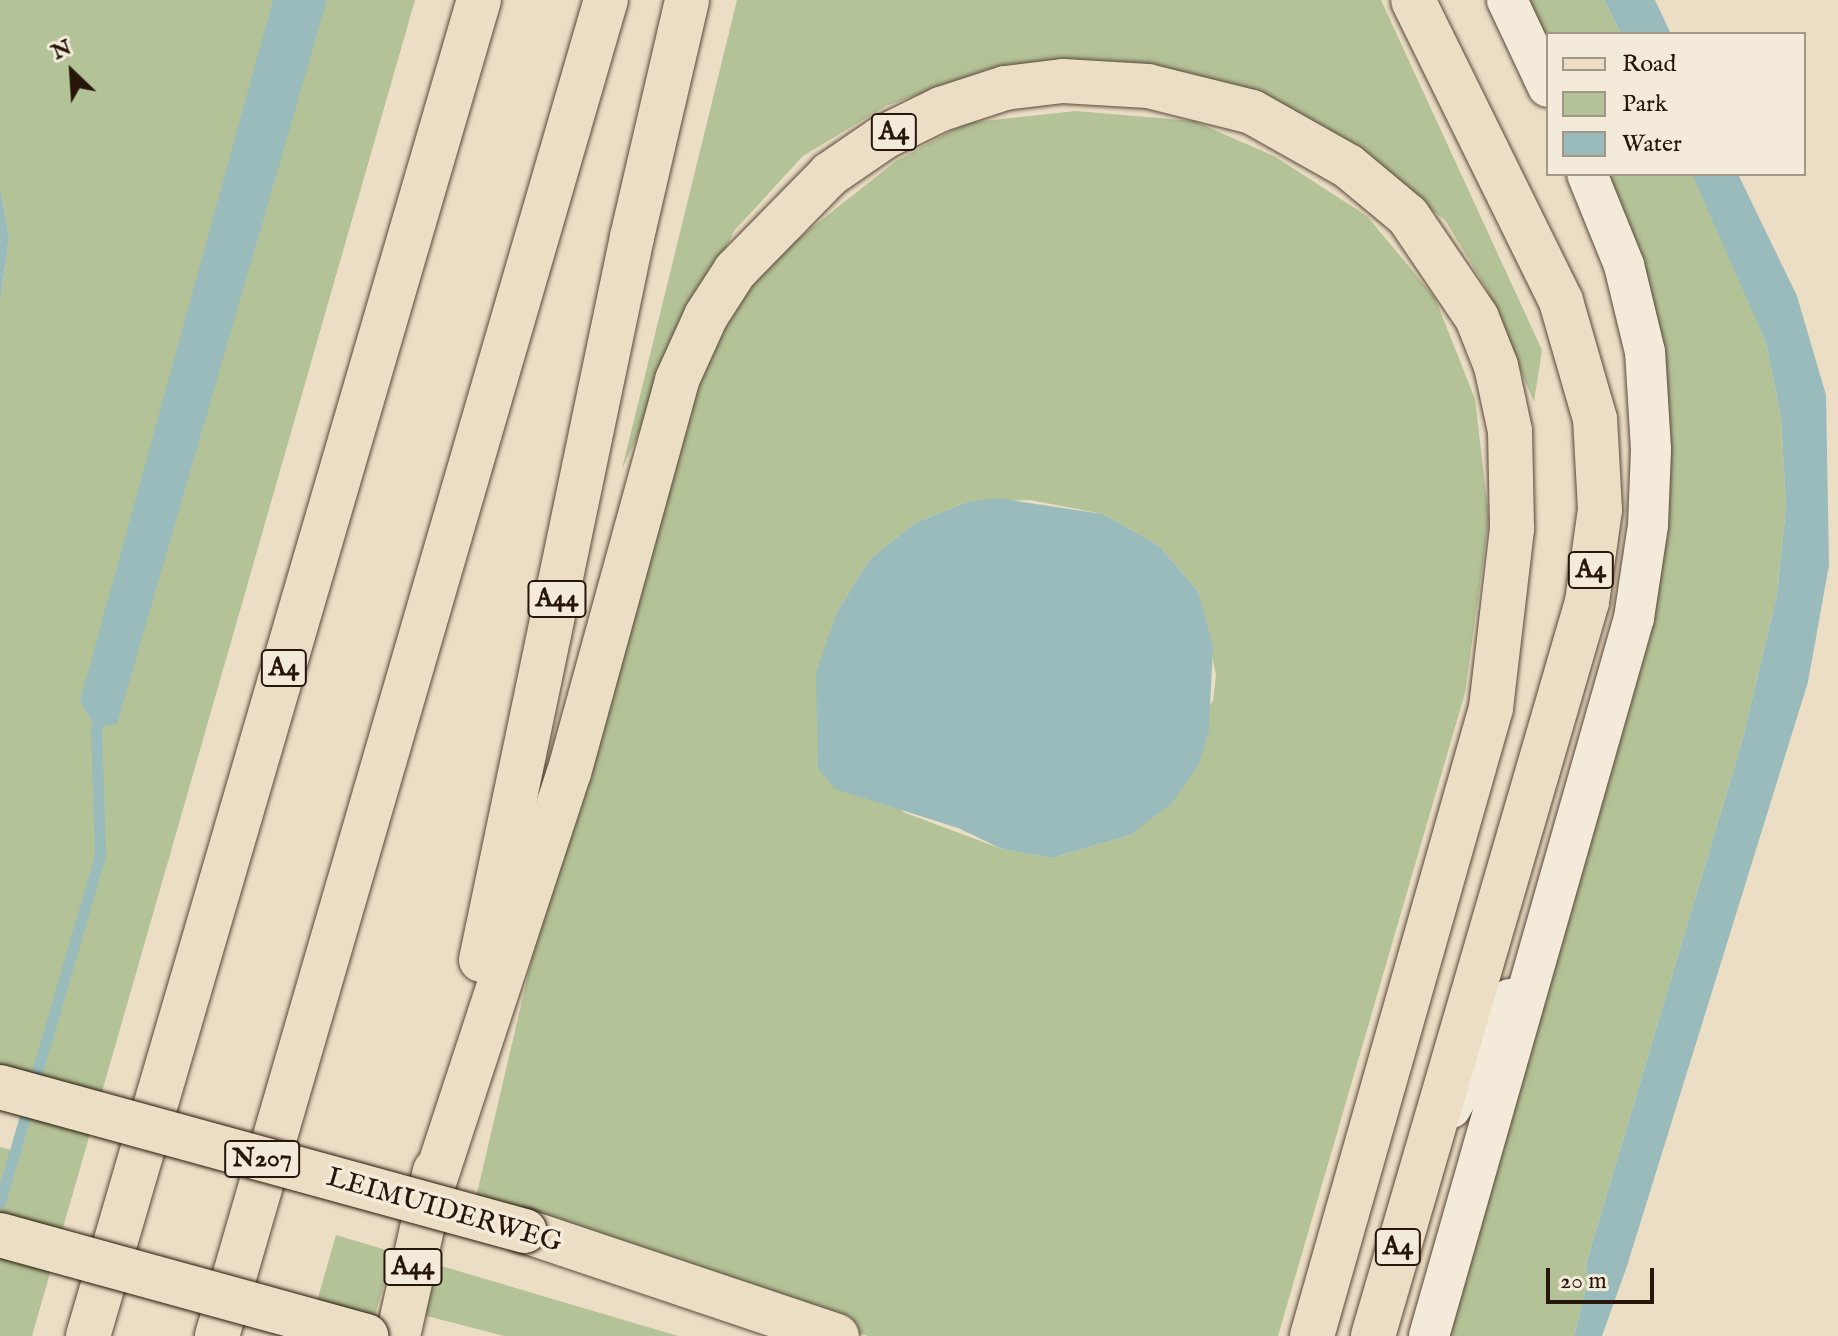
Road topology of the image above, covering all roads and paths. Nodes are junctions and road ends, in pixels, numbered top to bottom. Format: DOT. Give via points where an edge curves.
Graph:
graph roads {
  1 [pos="479,0"];
  2 [pos="606,0"];
  3 [pos="687,0"];
  4 [pos="1413,0"];
  5 [pos="1507,0"];
  6 [pos="1546,83"];
  7 [pos="1588,176"];
  8 [pos="1546,932"];
  9 [pos="0,1087"];
  10 [pos="1424,1157"];
  11 [pos="429,1198"];
  12 [pos="0,1235"];
  13 [pos="88,1336"];
  14 [pos="217,1336"];
  15 [pos="366,1336"];
  16 [pos="398,1336"];
  17 [pos="837,1336"];
  18 [pos="1312,1336"];
  19 [pos="1373,1336"];
  20 [pos="1429,1336"];
  1 -- 13 [label="main road, A4"];
  2 -- 14 [label="main road"];
  3 -- 11 [label="main road, A44"];
  4 -- 10 [label="main road, A4" via="1561,301 1595,419 1600,510 1587,602"];
  5 -- 6 [label="lane"];
  7 -- 8 [label="lane" via="1624,265 1645,352 1651,449 1648,525 1634,618"];
  8 -- 10 [label="lane"];
  8 -- 20 [label="lane"];
  9 -- 17 [label="main road, LEIMUIDERWEG / N207, bridge" via="525,1231"];
  10 -- 19 [label="main road, A4"];
  11 -- 16 [label="main road, A44"];
  11 -- 18 [label="main road, A4" via="569,773 677,380 728,282 830,174 884,137 941,109 1005,88 1063,81 1148,86 1252,112 1348,166 1408,216 1477,318 1496,366 1510,431 1512,529 1491,708"];
  12 -- 15 [label="main road, bridge"];
}
